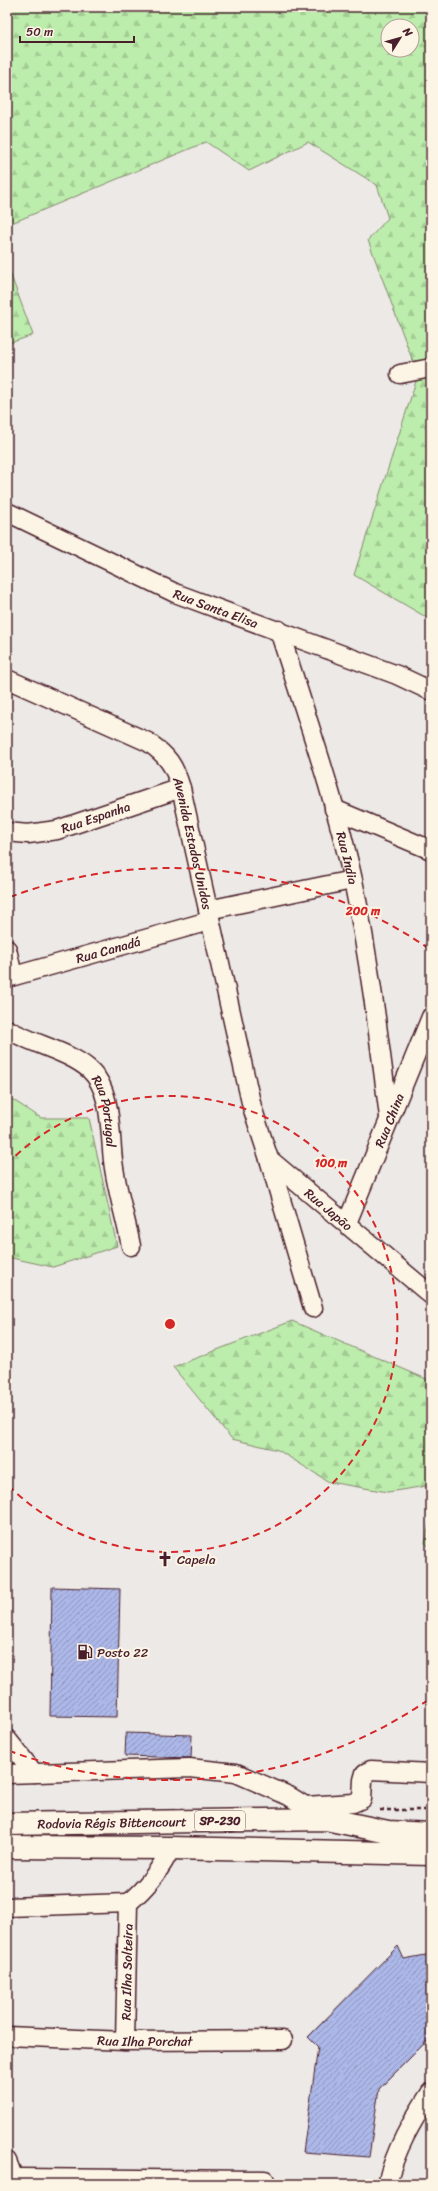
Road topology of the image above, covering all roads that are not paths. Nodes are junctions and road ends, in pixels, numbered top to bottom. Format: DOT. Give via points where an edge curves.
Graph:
graph roads {
  1 [pos="431,368"];
  2 [pos="400,374"];
  3 [pos="7,512"];
  4 [pos="279,630"];
  5 [pos="7,679"];
  6 [pos="431,691"];
  7 [pos="181,788"];
  8 [pos="334,809"];
  9 [pos="7,832"];
  10 [pos="431,850"];
  11 [pos="352,880"];
  12 [pos="209,916"];
  13 [pos="7,950"];
  14 [pos="10,977"];
  15 [pos="431,1017"];
  16 [pos="7,1029"];
  17 [pos="389,1116"];
  18 [pos="269,1159"];
  19 [pos="347,1223"];
  20 [pos="131,1246"];
  21 [pos="431,1294"];
  22 [pos="313,1308"];
  23 [pos="7,1739"];
  24 [pos="34,1773"];
  25 [pos="431,1773"];
  26 [pos="7,1774"];
  27 [pos="305,1806"];
  28 [pos="326,1819"];
  29 [pos="7,1824"];
  30 [pos="431,1834"];
  31 [pos="7,1847"];
  32 [pos="171,1848"];
  33 [pos="431,1854"];
  34 [pos="128,1903"];
  35 [pos="7,1907"];
  36 [pos="7,2036"];
  37 [pos="283,2040"];
  38 [pos="125,2041"];
  39 [pos="431,2092"];
  40 [pos="7,2160"];
  41 [pos="265,2180"];
  42 [pos="15,2181"];
  43 [pos="387,2184"];
  1 -- 2 [label="street"];
  3 -- 4 [label="street, Rua Santa Elisa" via="175,593"];
  4 -- 6 [label="street, Rua Santa Elisa" via="397,675"];
  4 -- 8 [label="street, Rua India"];
  5 -- 7 [label="street, Avenida Estados Unidos" via="148,742 163,753 175,768"];
  7 -- 9 [label="street, Rua Espanha" via="57,830 28,834"];
  7 -- 12 [label="street, Avenida Estados Unidos"];
  8 -- 10 [label="street"];
  8 -- 11 [label="street, Rua India"];
  11 -- 12 [label="street, Rua Canadá"];
  11 -- 17 [label="street, Rua India" via="369,969"];
  12 -- 14 [label="street, Rua Canadá"];
  12 -- 18 [label="street, Avenida Estados Unidos" via="252,1107"];
  13 -- 14 [label="street"];
  15 -- 17 [label="street, Rua China"];
  16 -- 20 [label="street, Rua Portugal" via="72,1059 90,1070 99,1083 110,1118 114,1168"];
  17 -- 19 [label="street, Rua China"];
  18 -- 19 [label="street, Rua Japão"];
  18 -- 22 [label="street"];
  19 -- 21 [label="street, Rua Japão"];
  23 -- 24 [label="street"];
  24 -- 26 [label="street"];
  24 -- 27 [label="street" via="189,1768 236,1773 289,1796"];
  25 -- 27 [label="street" via="371,1770 365,1773 362,1799 354,1803"];
  27 -- 28 [label="street"];
  28 -- 29 [label="highway, Rodovia Régis Bittencourt / SP-230"];
  28 -- 30 [label="highway, Rodovia Régis Bittencourt / SP-230" via="388,1832"];
  31 -- 32 [label="highway, Rodovia Régis Bittencourt / SP-230"];
  32 -- 33 [label="highway, Rodovia Régis Bittencourt / SP-230"];
  32 -- 34 [label="street" via="153,1878"];
  34 -- 35 [label="street"];
  34 -- 38 [label="street, Rua Ilha Solteira"];
  36 -- 38 [label="street, Rua Ilha Porchat"];
  37 -- 38 [label="street, Rua Ilha Porchat"];
  39 -- 43 [label="street" via="409,2126"];
  40 -- 42 [label="street"];
  41 -- 42 [label="street"];
}
